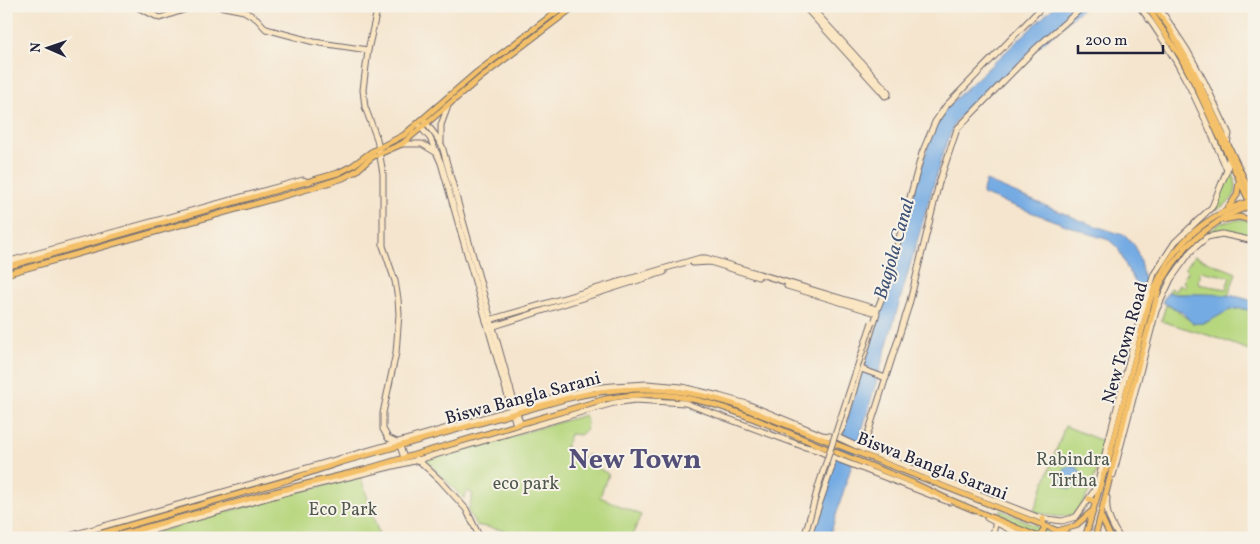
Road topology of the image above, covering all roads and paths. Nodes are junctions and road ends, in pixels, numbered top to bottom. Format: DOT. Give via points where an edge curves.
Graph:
graph roads {
  1 [pos="135,6"];
  2 [pos="195,6"];
  3 [pos="219,6"];
  4 [pos="378,6"];
  5 [pos="564,6"];
  6 [pos="575,6"];
  7 [pos="804,6"];
  8 [pos="810,6"];
  9 [pos="1044,6"];
  10 [pos="1084,6"];
  11 [pos="1139,6"];
  12 [pos="1147,6"];
  13 [pos="1153,6"];
  14 [pos="1158,6"];
  15 [pos="368,50"];
  16 [pos="1179,52"];
  17 [pos="448,106"];
  18 [pos="418,124"];
  19 [pos="424,124"];
  20 [pos="1227,143"];
  21 [pos="402,144"];
  22 [pos="442,146"];
  23 [pos="378,151"];
  24 [pos="437,154"];
  25 [pos="1230,158"];
  26 [pos="1227,170"];
  27 [pos="1239,178"];
  28 [pos="1245,181"];
  29 [pos="309,182"];
  30 [pos="1254,186"];
  31 [pos="1253,203"];
  32 [pos="1226,210"];
  33 [pos="1219,220"];
  34 [pos="1254,221"];
  35 [pos="1202,233"];
  36 [pos="1202,240"];
  37 [pos="1254,241"];
  38 [pos="6,262"];
  39 [pos="6,267"];
  40 [pos="1169,271"];
  41 [pos="6,274"];
  42 [pos="1171,279"];
  43 [pos="876,311"];
  44 [pos="489,320"];
  45 [pos="491,327"];
  46 [pos="863,370"];
  47 [pos="885,377"];
  48 [pos="515,411"];
  49 [pos="518,424"];
  50 [pos="822,437"];
  51 [pos="838,437"];
  52 [pos="400,445"];
  53 [pos="818,448"];
  54 [pos="862,448"];
  55 [pos="832,457"];
  56 [pos="404,458"];
  57 [pos="415,458"];
  58 [pos="1108,471"];
  59 [pos="1106,481"];
  60 [pos="911,484"];
  61 [pos="950,485"];
  62 [pos="1089,499"];
  63 [pos="1095,505"];
  64 [pos="1101,515"];
  65 [pos="996,520"];
  66 [pos="1044,522"];
  67 [pos="1057,531"];
  68 [pos="1039,537"];
  69 [pos="62,538"];
  70 [pos="85,538"];
  71 [pos="108,538"];
  72 [pos="126,538"];
  73 [pos="480,538"];
  74 [pos="804,538"];
  75 [pos="808,538"];
  76 [pos="992,538"];
  77 [pos="1026,538"];
  78 [pos="1076,538"];
  79 [pos="1085,538"];
  80 [pos="1095,538"];
  81 [pos="1111,538"];
  82 [pos="1120,538"];
  1 -- 2 [label="street" via="160,18"];
  3 -- 15 [label="street" via="244,11 266,29 314,42"];
  4 -- 15 [label="street"];
  5 -- 19 [label="main road" via="476,73"];
  6 -- 17 [label="main road"];
  7 -- 8 [label="street" via="888,96 888,92"];
  9 -- 43 [label="street" via="937,117 922,153 885,290"];
  10 -- 47 [label="street" via="1042,42 957,129 942,172 909,305"];
  11 -- 26 [label="street" via="1174,57"];
  12 -- 16 [label="main road"];
  13 -- 16 [label="main road" via="1168,26"];
  14 -- 20 [label="street" via="1205,83 1229,134"];
  15 -- 23 [label="street" via="363,90"];
  16 -- 20 [label="main road" via="1194,72"];
  16 -- 25 [label="main road"];
  17 -- 19 [label="main road"];
  17 -- 22 [label="street" via="441,125"];
  18 -- 19 [label="street"];
  18 -- 23 [label="main road"];
  19 -- 21 [label="main road"];
  19 -- 22 [label="street"];
  19 -- 24 [label="street"];
  20 -- 28 [label="main road"];
  21 -- 23 [label="main road"];
  21 -- 24 [label="street" via="422,144"];
  22 -- 44 [label="street"];
  23 -- 29 [label="main road" via="338,174"];
  23 -- 41 [label="main road" via="350,174 325,184"];
  23 -- 52 [label="street" via="383,187 382,240 395,281 399,314 383,429 388,438"];
  24 -- 44 [label="street"];
  25 -- 26 [label="street"];
  25 -- 27 [label="main road"];
  26 -- 62 [label="street" via="1212,207 1175,242 1153,276 1100,472"];
  27 -- 31 [label="main road"];
  27 -- 32 [label="main road" via="1236,198"];
  28 -- 30 [label="main road"];
  28 -- 31 [label="main road"];
  29 -- 38 [label="street" via="303,180 234,198"];
  29 -- 39 [label="main road"];
  31 -- 32 [label="main road, New Town Road"];
  31 -- 33 [label="main road"];
  32 -- 58 [label="main road, New Town Road" via="1181,244 1155,285"];
  33 -- 34 [label="main road" via="1239,217"];
  33 -- 35 [label="main road"];
  35 -- 36 [label="street"];
  35 -- 40 [label="main road" via="1187,246"];
  36 -- 37 [label="street" via="1213,234 1222,234"];
  36 -- 42 [label="street"];
  40 -- 42 [label="street"];
  40 -- 58 [label="main road" via="1158,290"];
  42 -- 82 [label="street" via="1156,311 1107,498 1106,509"];
  43 -- 44 [label="street" via="700,258"];
  43 -- 45 [label="street" via="710,262 697,262"];
  43 -- 46 [label="street"];
  43 -- 74 [label="street, bridge"];
  44 -- 45 [label="street"];
  45 -- 48 [label="street"];
  46 -- 47 [label="street"];
  46 -- 51 [label="street"];
  47 -- 54 [label="street"];
  48 -- 49 [label="street"];
  48 -- 50 [label="main road, Biswa Bangla Sarani" via="602,391 669,390 718,399"];
  48 -- 52 [label="main road, Biswa Bangla Sarani"];
  49 -- 53 [label="main road, Biswa Bangla Sarani" via="605,399 634,394 665,395 714,404"];
  49 -- 57 [label="main road, Biswa Bangla Sarani"];
  50 -- 51 [label="street"];
  50 -- 61 [label="main road, Biswa Bangla Sarani" via="859,454"];
  51 -- 54 [label="street"];
  52 -- 56 [label="street"];
  52 -- 69 [label="street"];
  52 -- 70 [label="main road, Biswa Bangla Sarani"];
  53 -- 55 [label="street"];
  53 -- 57 [label="street" via="792,443 685,402 635,400"];
  53 -- 60 [label="main road, Biswa Bangla Sarani"];
  54 -- 61 [label="street"];
  55 -- 60 [label="street"];
  55 -- 75 [label="street" via="832,467"];
  56 -- 57 [label="main road, Biswa Bangla Sarani"];
  56 -- 71 [label="main road, Biswa Bangla Sarani"];
  57 -- 72 [label="street"];
  57 -- 73 [label="street" via="466,509"];
  58 -- 59 [label="main road"];
  58 -- 63 [label="main road, New Town Road" via="1104,474"];
  58 -- 64 [label="main road"];
  60 -- 65 [label="street"];
  61 -- 66 [label="main road, Biswa Bangla Sarani"];
  62 -- 63 [label="main road"];
  62 -- 66 [label="street" via="1076,517"];
  63 -- 67 [label="main road" via="1079,523"];
  63 -- 79 [label="main road, New Town Road"];
  64 -- 80 [label="main road"];
  64 -- 81 [label="main road"];
  65 -- 68 [label="main road, Biswa Bangla Sarani"];
  65 -- 76 [label="street"];
  65 -- 77 [label="street"];
  66 -- 67 [label="main road, Biswa Bangla Sarani"];
  66 -- 68 [label="main road" via="1045,530"];
  67 -- 78 [label="main road, Biswa Bangla Sarani"];
}
